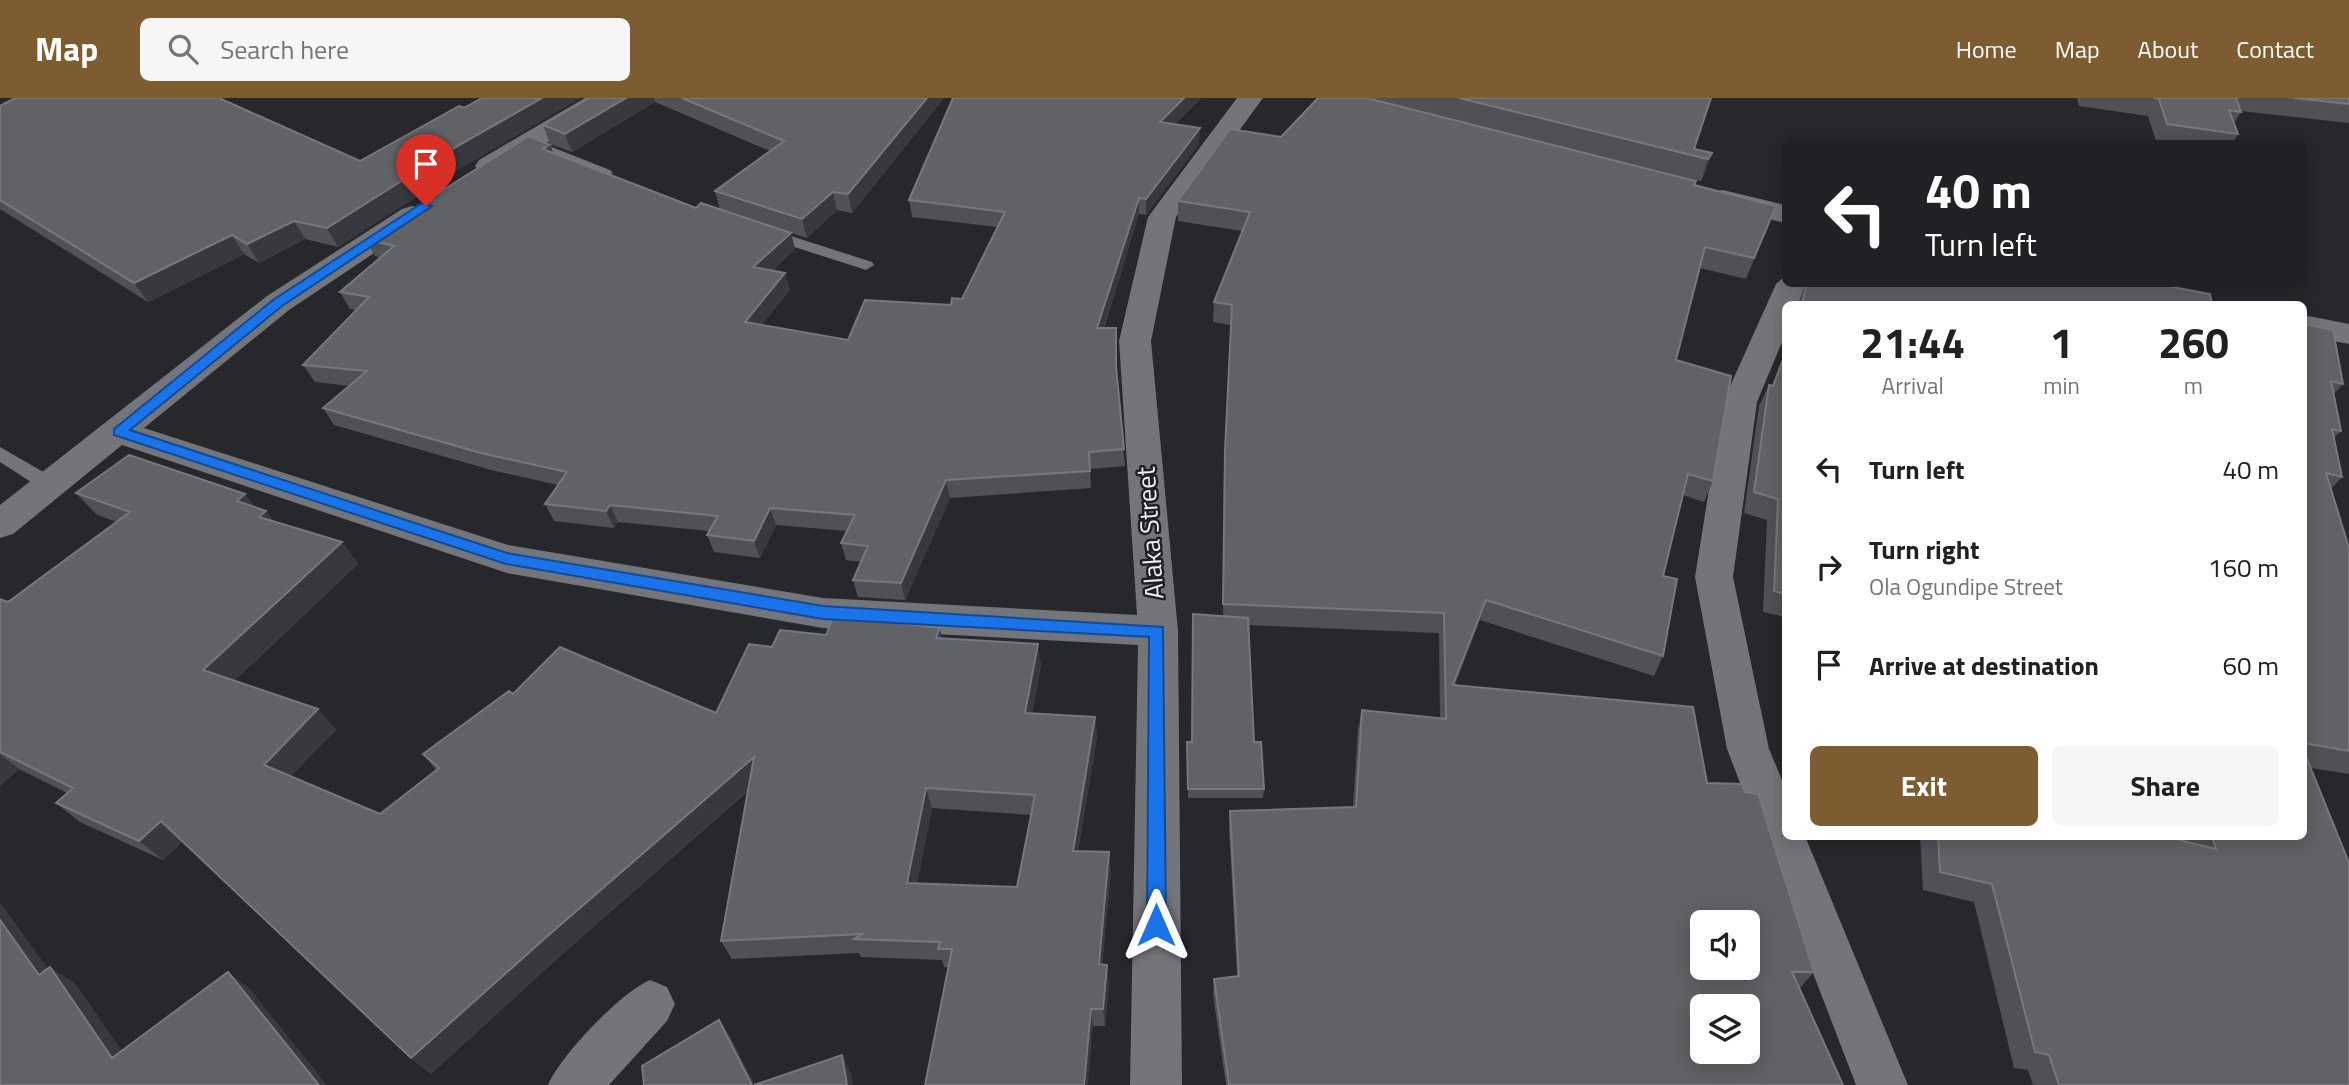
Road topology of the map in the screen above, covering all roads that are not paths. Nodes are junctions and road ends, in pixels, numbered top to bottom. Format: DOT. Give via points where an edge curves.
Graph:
graph roads {
  1 [pos="603,98"];
  2 [pos="1250,98"];
  3 [pos="529,142"];
  4 [pos="469,178"];
  5 [pos="619,179"];
  6 [pos="1704,193"];
  7 [pos="435,200"];
  8 [pos="1782,213"];
  9 [pos="748,227"];
  10 [pos="866,265"];
  11 [pos="1782,305"];
  12 [pos="2307,326"];
  13 [pos="2349,334"];
  14 [pos="119,432"];
  15 [pos="0,453"];
  16 [pos="52,486"];
  17 [pos="0,525"];
  18 [pos="1158,631"];
  19 [pos="1782,834"];
  20 [pos="1784,840"];
  21 [pos="650,1004"];
  22 [pos="574,1085"];
  23 [pos="1156,1085"];
  24 [pos="1882,1085"];
  1 -- 3 [label="street"];
  2 -- 18 [label="street, Alaka Street" via="1161,217 1135,341"];
  3 -- 4 [label="street"];
  3 -- 5 [label="lane"];
  6 -- 8 [label="street"];
  7 -- 14 [label="street" via="278,303"];
  9 -- 10 [label="lane"];
  11 -- 19 [label="street" via="1740,402 1714,578 1748,749"];
  12 -- 13 [label="street"];
  14 -- 16 [label="street"];
  14 -- 18 [label="street" via="506,559 823,612"];
  15 -- 16 [label="lane"];
  16 -- 17 [label="street"];
  18 -- 23 [label="street, Alaka Street"];
  20 -- 24 [label="street"];
  21 -- 22 [label="street"];
}
